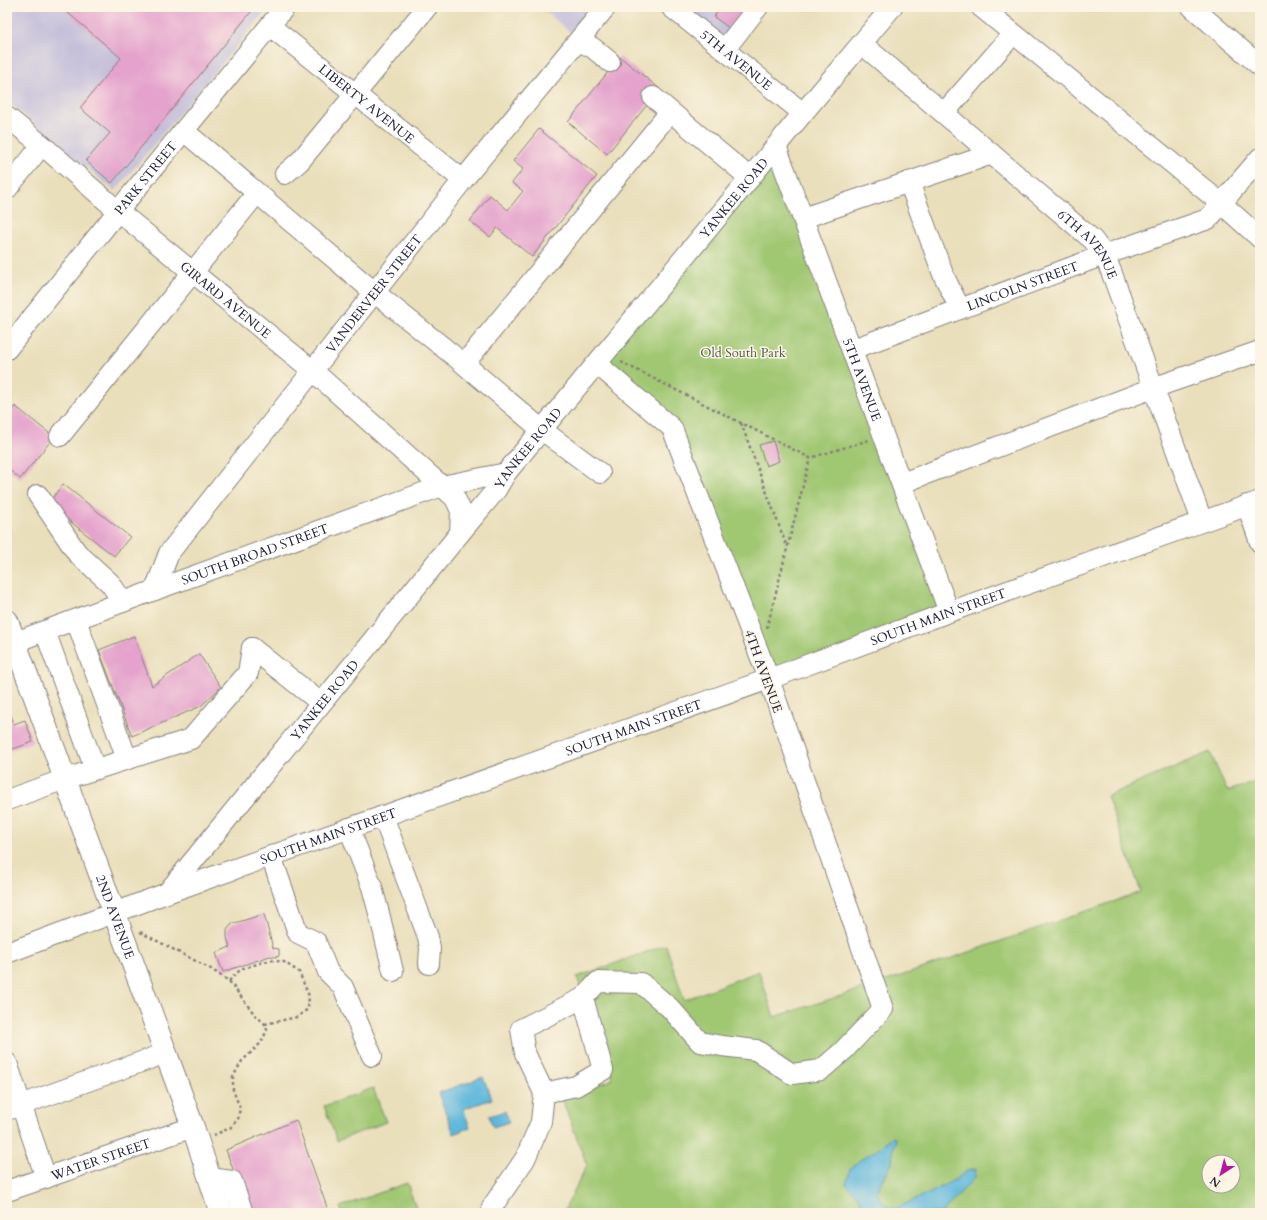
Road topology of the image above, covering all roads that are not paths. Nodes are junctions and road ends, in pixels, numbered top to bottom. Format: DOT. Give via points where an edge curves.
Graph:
graph roads {
  1 [pos="285,7"];
  2 [pos="427,7"];
  3 [pos="606,7"];
  4 [pos="671,7"];
  5 [pos="758,7"];
  6 [pos="892,7"];
  7 [pos="981,7"];
  8 [pos="1192,7"];
  9 [pos="270,26"];
  10 [pos="1014,34"];
  11 [pos="579,41"];
  12 [pos="862,44"];
  13 [pos="724,50"];
  14 [pos="610,62"];
  15 [pos="1260,66"];
  16 [pos="355,94"];
  17 [pos="653,97"];
  18 [pos="670,112"];
  19 [pos="803,113"];
  20 [pos="944,113"];
  21 [pos="7,116"];
  22 [pos="184,131"];
  23 [pos="42,145"];
  24 [pos="776,146"];
  25 [pos="992,154"];
  26 [pos="1260,158"];
  27 [pos="285,174"];
  28 [pos="750,178"];
  29 [pos="463,180"];
  30 [pos="909,182"];
  31 [pos="7,189"];
  32 [pos="258,193"];
  33 [pos="1222,204"];
  34 [pos="118,211"];
  35 [pos="803,218"];
  36 [pos="1260,238"];
  37 [pos="1104,255"];
  38 [pos="193,273"];
  39 [pos="374,292"];
  40 [pos="960,308"];
  41 [pos="7,349"];
  42 [pos="853,349"];
  43 [pos="1260,351"];
  44 [pos="464,364"];
  45 [pos="597,364"];
  46 [pos="312,371"];
  47 [pos="1153,388"];
  48 [pos="542,430"];
  49 [pos="60,436"];
  50 [pos="506,473"];
  51 [pos="600,473"];
  52 [pos="902,483"];
  53 [pos="442,486"];
  54 [pos="38,495"];
  55 [pos="1253,503"];
  56 [pos="1202,521"];
  57 [pos="460,533"];
  58 [pos="1260,542"];
  59 [pos="155,590"];
  60 [pos="123,602"];
  61 [pos="949,612"];
  62 [pos="76,620"];
  63 [pos="7,621"];
  64 [pos="45,631"];
  65 [pos="11,644"];
  66 [pos="769,680"];
  67 [pos="321,703"];
  68 [pos="127,759"];
  69 [pos="95,769"];
  70 [pos="65,779"];
  71 [pos="7,800"];
  72 [pos="383,816"];
  73 [pos="349,828"];
  74 [pos="271,856"];
  75 [pos="167,893"];
  76 [pos="114,914"];
  77 [pos="7,953"];
  78 [pos="429,964"];
  79 [pos="393,971"];
  80 [pos="583,998"];
  81 [pos="166,1052"];
  82 [pos="372,1056"];
  83 [pos="7,1063"];
  84 [pos="544,1093"];
  85 [pos="14,1108"];
  86 [pos="201,1132"];
  87 [pos="46,1178"];
  88 [pos="210,1178"];
  89 [pos="7,1191"];
  90 [pos="492,1207"];
  91 [pos="221,1213"];
  92 [pos="243,1213"];
  1 -- 9 [label="street, PARK STREET"];
  2 -- 16 [label="street"];
  3 -- 11 [label="street, VANDERVEER STREET"];
  4 -- 13 [label="street, 5TH AVENUE"];
  5 -- 13 [label="street"];
  6 -- 12 [label="street, YANKEE ROAD"];
  7 -- 10 [label="street"];
  8 -- 15 [label="street"];
  9 -- 16 [label="street, LIBERTY AVENUE"];
  9 -- 22 [label="street, PARK STREET"];
  10 -- 20 [label="street"];
  10 -- 33 [label="street"];
  11 -- 14 [label="street" via="593,48"];
  11 -- 29 [label="street, VANDERVEER STREET"];
  12 -- 19 [label="street, YANKEE ROAD"];
  12 -- 20 [label="street, 6TH AVENUE"];
  13 -- 19 [label="street, 5TH AVENUE"];
  16 -- 27 [label="street" via="300,161"];
  16 -- 29 [label="street, LIBERTY AVENUE"];
  17 -- 18 [label="street"];
  18 -- 28 [label="street"];
  18 -- 44 [label="street"];
  19 -- 24 [label="street, YANKEE ROAD"];
  20 -- 25 [label="street, 6TH AVENUE"];
  21 -- 23 [label="street, GIRARD AVENUE"];
  22 -- 32 [label="street"];
  22 -- 34 [label="street, PARK STREET"];
  23 -- 31 [label="street"];
  23 -- 34 [label="street, GIRARD AVENUE"];
  24 -- 28 [label="street, YANKEE ROAD"];
  24 -- 35 [label="street, 5TH AVENUE"];
  25 -- 30 [label="street"];
  25 -- 37 [label="street, 6TH AVENUE" via="1093,240"];
  26 -- 33 [label="street, LINCOLN STREET"];
  28 -- 45 [label="street, YANKEE ROAD"];
  29 -- 39 [label="street, VANDERVEER STREET"];
  30 -- 35 [label="street"];
  30 -- 40 [label="street" via="942,274"];
  32 -- 38 [label="street"];
  32 -- 39 [label="street"];
  33 -- 36 [label="street"];
  33 -- 37 [label="street, LINCOLN STREET" via="1208,219"];
  34 -- 38 [label="street, GIRARD AVENUE"];
  34 -- 41 [label="street, PARK STREET"];
  35 -- 42 [label="street, 5TH AVENUE"];
  37 -- 40 [label="street, LINCOLN STREET"];
  37 -- 47 [label="street, 6TH AVENUE"];
  38 -- 46 [label="street, GIRARD AVENUE"];
  38 -- 49 [label="street"];
  39 -- 44 [label="street"];
  39 -- 46 [label="street, VANDERVEER STREET"];
  40 -- 42 [label="street, LINCOLN STREET"];
  42 -- 52 [label="street, 5TH AVENUE"];
  43 -- 47 [label="street"];
  44 -- 48 [label="street"];
  45 -- 48 [label="street, YANKEE ROAD"];
  45 -- 66 [label="street, 4TH AVENUE" via="672,428"];
  46 -- 53 [label="street, GIRARD AVENUE"];
  46 -- 59 [label="street, VANDERVEER STREET" via="169,554"];
  47 -- 52 [label="street"];
  47 -- 56 [label="street, 6TH AVENUE"];
  48 -- 50 [label="street, YANKEE ROAD"];
  48 -- 51 [label="street"];
  50 -- 53 [label="street, SOUTH BROAD STREET"];
  50 -- 57 [label="street, YANKEE ROAD" via="496,490"];
  52 -- 61 [label="street, 5TH AVENUE"];
  53 -- 57 [label="street, GIRARD AVENUE" via="455,498 461,511"];
  53 -- 59 [label="street, SOUTH BROAD STREET"];
  54 -- 60 [label="street" via="77,553 110,583"];
  55 -- 56 [label="street, SOUTH MAIN STREET"];
  55 -- 58 [label="street"];
  56 -- 61 [label="street, SOUTH MAIN STREET"];
  57 -- 67 [label="street, YANKEE ROAD"];
  59 -- 60 [label="street, SOUTH BROAD STREET"];
  60 -- 62 [label="street, SOUTH BROAD STREET"];
  61 -- 66 [label="street, SOUTH MAIN STREET"];
  62 -- 64 [label="street, SOUTH BROAD STREET"];
  62 -- 68 [label="street"];
  63 -- 65 [label="main road, 2ND AVENUE"];
  64 -- 65 [label="street, SOUTH BROAD STREET"];
  64 -- 69 [label="street"];
  65 -- 70 [label="main road, 2ND AVENUE"];
  66 -- 72 [label="street, SOUTH MAIN STREET"];
  66 -- 80 [label="street, 4TH AVENUE" via="883,1009 821,1070 792,1074 756,1050 700,1042 670,1008 641,983 598,982"];
  67 -- 68 [label="street" via="252,648 248,672 191,739"];
  67 -- 75 [label="street, YANKEE ROAD"];
  68 -- 69 [label="street"];
  69 -- 70 [label="street"];
  70 -- 71 [label="street"];
  70 -- 76 [label="main road, 2ND AVENUE"];
  72 -- 73 [label="street, SOUTH MAIN STREET"];
  72 -- 78 [label="street" via="428,937"];
  73 -- 74 [label="street, SOUTH MAIN STREET"];
  73 -- 79 [label="street" via="372,887"];
  74 -- 75 [label="street, SOUTH MAIN STREET"];
  74 -- 82 [label="street" via="298,933 316,942 328,972 343,987"];
  75 -- 76 [label="street, SOUTH MAIN STREET"];
  76 -- 77 [label="street, SOUTH MAIN STREET"];
  76 -- 81 [label="main road, 2ND AVENUE"];
  80 -- 84 [label="street" via="521,1029 525,1053"];
  80 -- 84 [label="street" via="603,1070 576,1086"];
  81 -- 85 [label="street"];
  81 -- 86 [label="main road, 2ND AVENUE"];
  83 -- 85 [label="street"];
  84 -- 90 [label="street" via="540,1122 525,1159"];
  85 -- 87 [label="street"];
  86 -- 87 [label="street, WATER STREET"];
  86 -- 88 [label="main road, 2ND AVENUE"];
  87 -- 89 [label="street, WATER STREET"];
  88 -- 91 [label="main road, 2ND AVENUE"];
  88 -- 92 [label="street" via="232,1181"];
}
